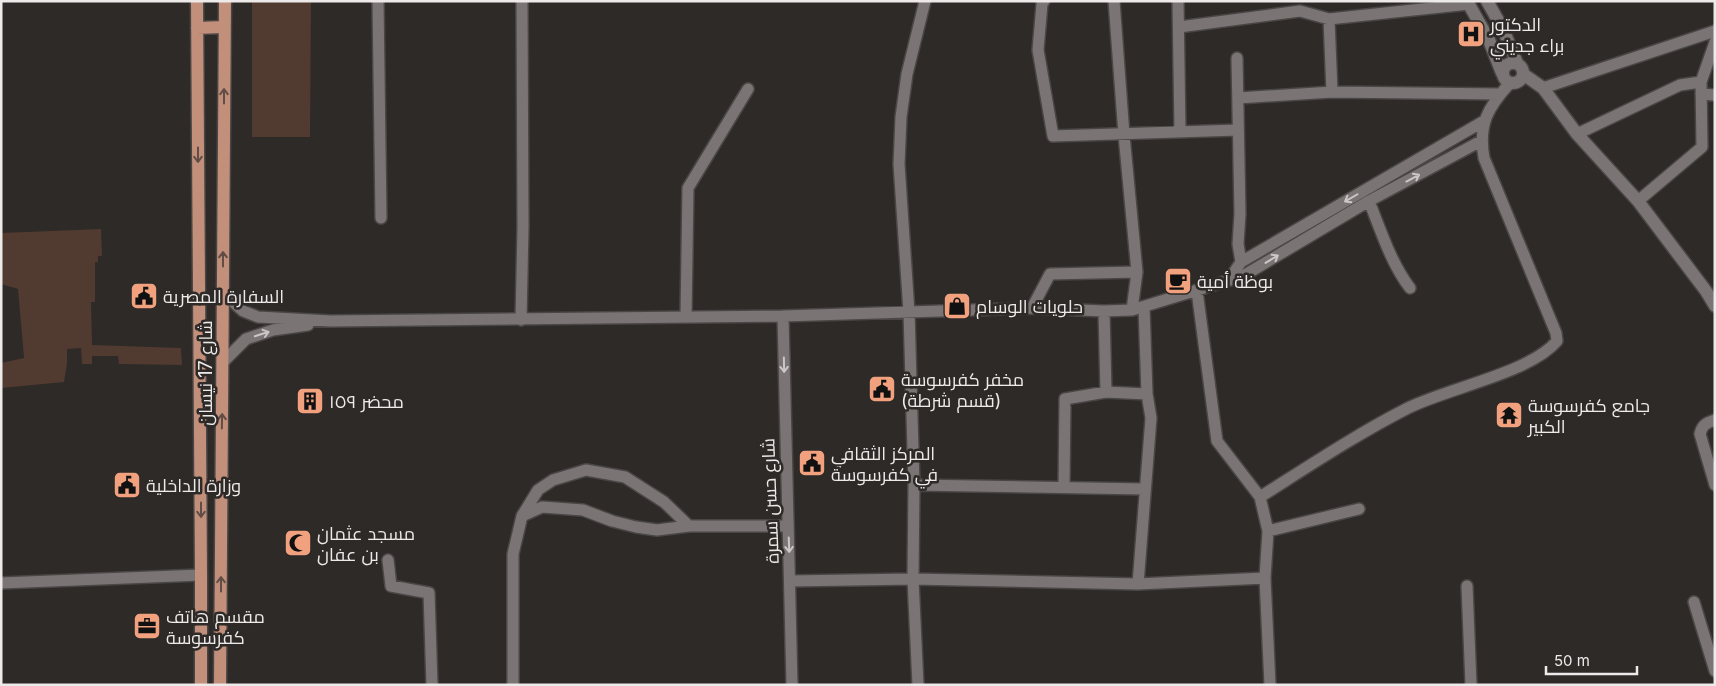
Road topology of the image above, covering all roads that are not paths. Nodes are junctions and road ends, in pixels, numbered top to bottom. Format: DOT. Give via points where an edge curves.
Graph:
graph roads {
  1 [pos="197,1"];
  2 [pos="225,1"];
  3 [pos="378,1"];
  4 [pos="522,1"];
  5 [pos="925,1"];
  6 [pos="1044,1"];
  7 [pos="1114,1"];
  8 [pos="1178,1"];
  9 [pos="1487,1"];
  10 [pos="1468,2"];
  11 [pos="1329,18"];
  12 [pos="224,27"];
  13 [pos="1179,27"];
  14 [pos="197,28"];
  15 [pos="1715,31"];
  16 [pos="1715,42"];
  17 [pos="1237,58"];
  18 [pos="1520,69"];
  19 [pos="1502,72"];
  20 [pos="1701,82"];
  21 [pos="1510,83"];
  22 [pos="1543,88"];
  23 [pos="748,89"];
  24 [pos="1332,92"];
  25 [pos="1500,94"];
  26 [pos="1701,94"];
  27 [pos="1715,94"];
  28 [pos="1238,98"];
  29 [pos="1484,121"];
  30 [pos="1238,130"];
  31 [pos="1180,132"];
  32 [pos="1124,134"];
  33 [pos="1577,134"];
  34 [pos="1481,141"];
  35 [pos="1369,201"];
  36 [pos="1638,201"];
  37 [pos="381,218"];
  38 [pos="1241,262"];
  39 [pos="1137,272"];
  40 [pos="1228,280"];
  41 [pos="1410,288"];
  42 [pos="1197,291"];
  43 [pos="1710,291"];
  44 [pos="222,292"];
  45 [pos="1715,306"];
  46 [pos="1144,307"];
  47 [pos="1032,308"];
  48 [pos="1132,310"];
  49 [pos="1104,311"];
  50 [pos="909,312"];
  51 [pos="783,316"];
  52 [pos="686,317"];
  53 [pos="521,320"];
  54 [pos="330,322"];
  55 [pos="223,362"];
  56 [pos="1106,392"];
  57 [pos="1147,394"];
  58 [pos="1715,420"];
  59 [pos="914,485"];
  60 [pos="1715,485"];
  61 [pos="1064,487"];
  62 [pos="1145,489"];
  63 [pos="1260,496"];
  64 [pos="1358,509"];
  65 [pos="522,516"];
  66 [pos="689,526"];
  67 [pos="788,526"];
  68 [pos="1268,531"];
  69 [pos="388,560"];
  70 [pos="201,575"];
  71 [pos="1265,578"];
  72 [pos="913,579"];
  73 [pos="790,581"];
  74 [pos="1,583"];
  75 [pos="1138,584"];
  76 [pos="1467,586"];
  77 [pos="1694,602"];
  78 [pos="1715,671"];
  79 [pos="200,685"];
  80 [pos="220,685"];
  81 [pos="432,685"];
  82 [pos="513,685"];
  83 [pos="792,685"];
  84 [pos="918,685"];
  85 [pos="1270,685"];
  86 [pos="1471,685"];
  1 -- 14 [label="main road, شارع 17 نيسان"];
  2 -- 12 [label="main road, شارع 17 نيسان"];
  3 -- 37 [label="street"];
  4 -- 53 [label="street"];
  5 -- 50 [label="street" via="907,74 901,117 899,164"];
  6 -- 32 [label="street" via="1038,50 1053,136"];
  7 -- 32 [label="street"];
  8 -- 13 [label="street"];
  9 -- 18 [label="street"];
  10 -- 11 [label="street"];
  10 -- 19 [label="street"];
  11 -- 13 [label="street" via="1300,11"];
  11 -- 24 [label="street"];
  12 -- 14 [label="main road"];
  44 -- 12 [label="main road, شارع 17 نيسان, one-way"];
  13 -- 31 [label="street"];
  14 -- 70 [label="main road, شارع 17 نيسان, one-way"];
  15 -- 22 [label="street"];
  16 -- 20 [label="street"];
  17 -- 28 [label="street"];
  18 -- 19 [label="street" via="1507,64"];
  18 -- 21 [label="street" via="1517,82"];
  18 -- 22 [label="street"];
  19 -- 21 [label="street"];
  20 -- 26 [label="street"];
  20 -- 33 [label="street" via="1680,85"];
  21 -- 25 [label="street"];
  22 -- 33 [label="street"];
  23 -- 52 [label="street" via="688,188"];
  24 -- 25 [label="street"];
  24 -- 28 [label="street"];
  25 -- 29 [label="street"];
  26 -- 27 [label="street"];
  26 -- 36 [label="street" via="1702,147"];
  28 -- 30 [label="street"];
  29 -- 34 [label="street"];
  29 -- 38 [label="street, one-way"];
  30 -- 31 [label="street"];
  30 -- 38 [label="street" via="1238,244"];
  31 -- 32 [label="street"];
  32 -- 39 [label="street"];
  33 -- 36 [label="street"];
  35 -- 34 [label="street, one-way"];
  34 -- 63 [label="street" via="1484,158 1558,341 1522,365 1410,407 1341,445"];
  40 -- 35 [label="street, one-way" via="1243,276"];
  35 -- 41 [label="street" via="1389,252"];
  36 -- 43 [label="street"];
  38 -- 40 [label="street"];
  39 -- 47 [label="street" via="1050,274"];
  39 -- 48 [label="street"];
  40 -- 42 [label="street"];
  42 -- 46 [label="street"];
  42 -- 63 [label="street" via="1217,441"];
  43 -- 45 [label="street"];
  44 -- 54 [label="street" via="243,310 258,317"];
  44 -- 55 [label="main road, شارع 17 نيسان"];
  46 -- 48 [label="street"];
  46 -- 57 [label="street"];
  47 -- 49 [label="street"];
  47 -- 50 [label="street"];
  48 -- 49 [label="street"];
  49 -- 56 [label="street"];
  50 -- 51 [label="street"];
  50 -- 59 [label="street"];
  51 -- 52 [label="street"];
  51 -- 67 [label="street, شارع حسن سمرة, one-way"];
  52 -- 53 [label="street"];
  53 -- 54 [label="street"];
  55 -- 54 [label="street, one-way" via="246,339 272,330"];
  80 -- 55 [label="main road, شارع 17 نيسان, one-way"];
  56 -- 57 [label="street"];
  56 -- 61 [label="street" via="1065,399"];
  57 -- 62 [label="street" via="1151,418"];
  58 -- 60 [label="street" via="1706,423 1700,434"];
  59 -- 61 [label="street"];
  59 -- 72 [label="street"];
  61 -- 62 [label="street"];
  62 -- 75 [label="street"];
  63 -- 68 [label="street"];
  64 -- 68 [label="street"];
  65 -- 66 [label="street" via="542,507 583,510 612,521 657,530"];
  65 -- 66 [label="street" via="538,490 553,480 586,470 624,476 664,502"];
  65 -- 82 [label="street" via="513,554"];
  66 -- 67 [label="street"];
  67 -- 73 [label="street, شارع حسن سمرة, one-way"];
  68 -- 71 [label="street"];
  69 -- 81 [label="street" via="391,586 429,593"];
  70 -- 74 [label="street"];
  70 -- 79 [label="main road, شارع 17 نيسان"];
  71 -- 75 [label="street"];
  71 -- 85 [label="street"];
  72 -- 73 [label="street"];
  72 -- 75 [label="street"];
  72 -- 84 [label="street"];
  73 -- 83 [label="street, شارع حسن سمرة"];
  76 -- 86 [label="street"];
  77 -- 78 [label="street"];
}
